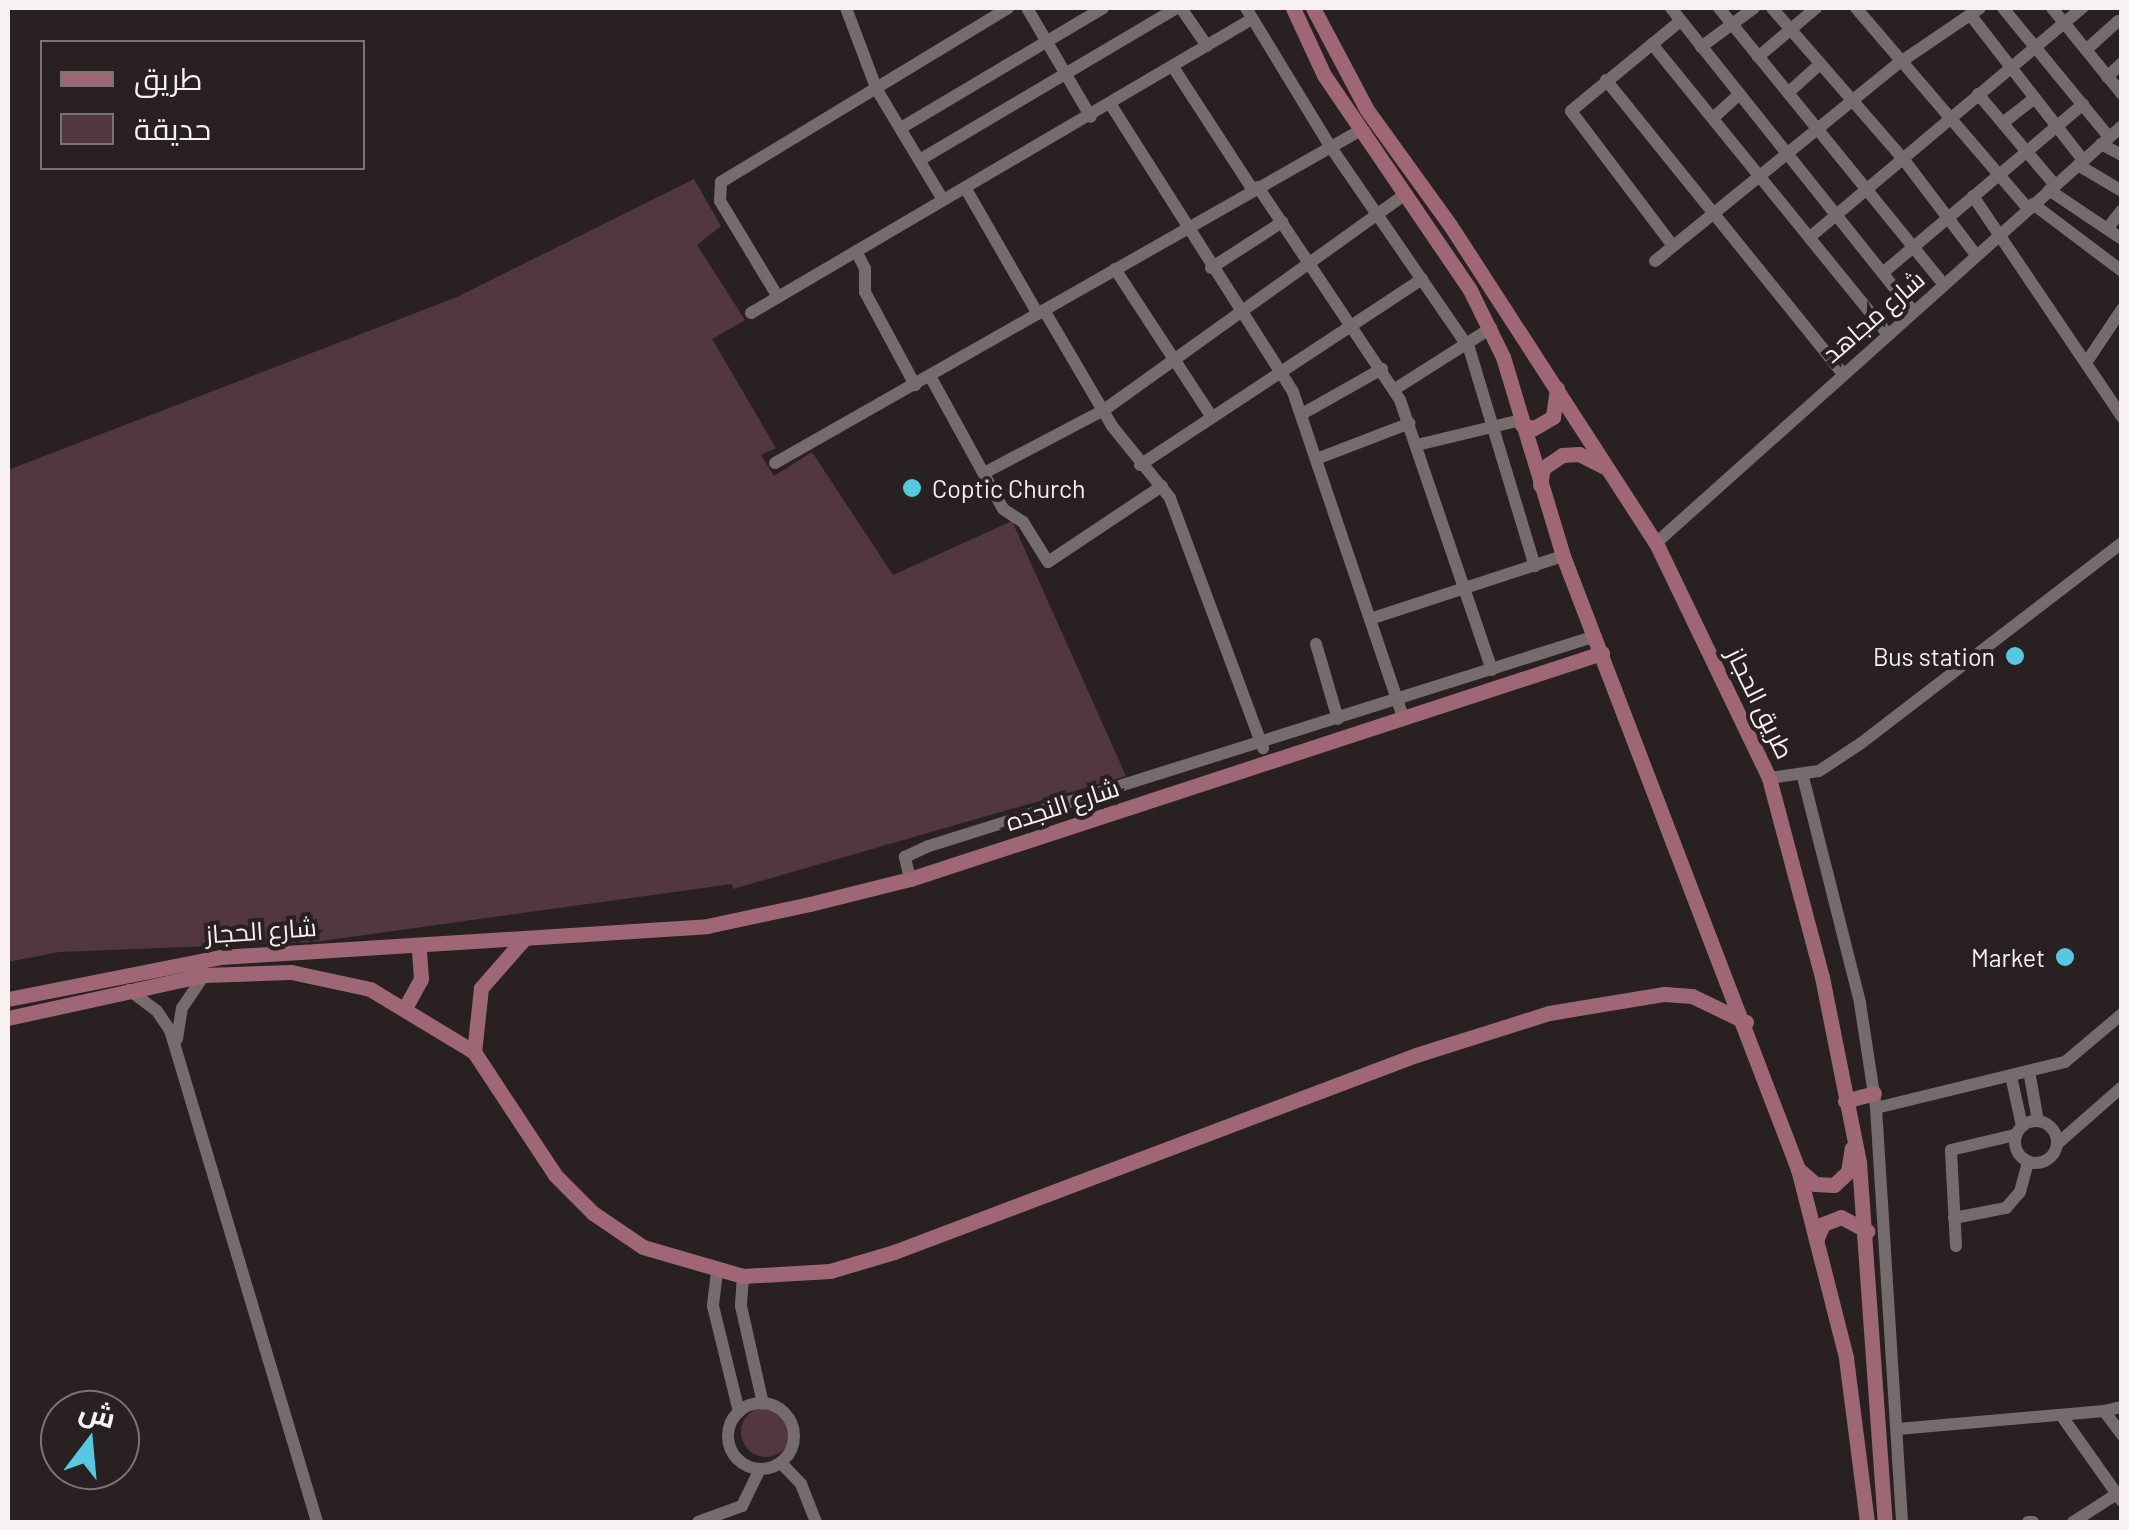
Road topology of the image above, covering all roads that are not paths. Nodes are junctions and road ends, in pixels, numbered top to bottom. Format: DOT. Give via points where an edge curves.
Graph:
graph roads {
  1 [pos="846,8"];
  2 [pos="1008,8"];
  3 [pos="1026,8"];
  4 [pos="1103,8"];
  5 [pos="1179,8"];
  6 [pos="1293,8"];
  7 [pos="1312,8"];
  8 [pos="1670,8"];
  9 [pos="1719,8"];
  10 [pos="1754,8"];
  11 [pos="1772,8"];
  12 [pos="1816,8"];
  13 [pos="1856,8"];
  14 [pos="2003,8"];
  15 [pos="2052,8"];
  16 [pos="2082,8"];
  17 [pos="2105,8"];
  18 [pos="1976,12"];
  19 [pos="1249,13"];
  20 [pos="1680,21"];
  21 [pos="2120,23"];
  22 [pos="1732,24"];
  23 [pos="2065,25"];
  24 [pos="1790,28"];
  25 [pos="1046,42"];
  26 [pos="1652,44"];
  27 [pos="1207,46"];
  28 [pos="1701,46"];
  29 [pos="2034,47"];
  30 [pos="2086,50"];
  31 [pos="1758,57"];
  32 [pos="2122,62"];
  33 [pos="1899,63"];
  34 [pos="1820,64"];
  35 [pos="1173,67"];
  36 [pos="2008,69"];
  37 [pos="1066,74"];
  38 [pos="2108,76"];
  39 [pos="1606,80"];
  40 [pos="875,84"];
  41 [pos="1789,92"];
  42 [pos="1740,94"];
  43 [pos="1978,94"];
  44 [pos="2122,94"];
  45 [pos="2033,99"];
  46 [pos="1854,102"];
  47 [pos="2083,104"];
  48 [pos="1110,106"];
  49 [pos="1091,117"];
  50 [pos="1713,118"];
  51 [pos="1950,122"];
  52 [pos="2004,122"];
  53 [pos="2122,126"];
  54 [pos="901,128"];
  55 [pos="2056,128"];
  56 [pos="1361,130"];
  57 [pos="1819,130"];
  58 [pos="2105,141"];
  59 [pos="1330,146"];
  60 [pos="2027,150"];
  61 [pos="1790,154"];
  62 [pos="2122,155"];
  63 [pos="924,158"];
  64 [pos="1904,160"];
  65 [pos="2080,163"];
  66 [pos="1998,174"];
  67 [pos="1762,179"];
  68 [pos="1256,188"];
  69 [pos="1869,188"];
  70 [pos="2052,188"];
  71 [pos="966,189"];
  72 [pos="2122,191"];
  73 [pos="1404,195"];
  74 [pos="1974,196"];
  75 [pos="943,200"];
  76 [pos="2030,207"];
  77 [pos="2122,210"];
  78 [pos="1376,213"];
  79 [pos="1714,215"];
  80 [pos="1838,215"];
  81 [pos="1948,219"];
  82 [pos="1282,222"];
  83 [pos="2107,228"];
  84 [pos="1185,229"];
  85 [pos="2001,233"];
  86 [pos="1810,237"];
  87 [pos="2122,239"];
  88 [pos="1673,246"];
  89 [pos="1917,246"];
  90 [pos="856,252"];
  91 [pos="1976,254"];
  92 [pos="1308,260"];
  93 [pos="1655,261"];
  94 [pos="1212,268"];
  95 [pos="1115,269"];
  96 [pos="1885,271"];
  97 [pos="2122,271"];
  98 [pos="1422,279"];
  99 [pos="1943,284"];
  100 [pos="778,297"];
  101 [pos="1239,309"];
  102 [pos="2122,309"];
  103 [pos="1913,310"];
  104 [pos="752,312"];
  105 [pos="1041,312"];
  106 [pos="1353,325"];
  107 [pos="1491,328"];
  108 [pos="1887,334"];
  109 [pos="1466,343"];
  110 [pos="1172,356"];
  111 [pos="2088,360"];
  112 [pos="1382,369"];
  113 [pos="1282,371"];
  114 [pos="1842,373"];
  115 [pos="930,376"];
  116 [pos="915,385"];
  117 [pos="1557,388"];
  118 [pos="1394,389"];
  119 [pos="1104,410"];
  120 [pos="1302,414"];
  121 [pos="2122,417"];
  122 [pos="1212,418"];
  123 [pos="1410,423"];
  124 [pos="1521,423"];
  125 [pos="1494,427"];
  126 [pos="1417,445"];
  127 [pos="1319,458"];
  128 [pos="775,464"];
  129 [pos="1140,465"];
  130 [pos="1612,472"];
  131 [pos="984,473"];
  132 [pos="1162,486"];
  133 [pos="1540,490"];
  134 [pos="1656,542"];
  135 [pos="2120,548"];
  136 [pos="1563,556"];
  137 [pos="1534,566"];
  138 [pos="1465,589"];
  139 [pos="1370,620"];
  140 [pos="1596,636"];
  141 [pos="1316,644"];
  142 [pos="1602,652"];
  143 [pos="1492,670"];
  144 [pos="1397,700"];
  145 [pos="1338,719"];
  146 [pos="1404,720"];
  147 [pos="1262,744"];
  148 [pos="1269,764"];
  149 [pos="1803,777"];
  150 [pos="1770,778"];
  151 [pos="910,879"];
  152 [pos="523,940"];
  153 [pos="419,947"];
  154 [pos="204,975"];
  155 [pos="125,988"];
  156 [pos="8,1000"];
  157 [pos="406,1006"];
  158 [pos="2122,1014"];
  159 [pos="8,1018"];
  160 [pos="1746,1022"];
  161 [pos="177,1052"];
  162 [pos="474,1052"];
  163 [pos="2029,1071"];
  164 [pos="2010,1076"];
  165 [pos="2122,1088"];
  166 [pos="1875,1100"];
  167 [pos="1845,1101"];
  168 [pos="2038,1120"];
  169 [pos="2019,1130"];
  170 [pos="1854,1138"];
  171 [pos="2057,1144"];
  172 [pos="2028,1162"];
  173 [pos="1798,1169"];
  174 [pos="1954,1218"];
  175 [pos="1867,1231"];
  176 [pos="1817,1239"];
  177 [pos="1956,1246"];
  178 [pos="717,1272"];
  179 [pos="743,1276"];
  180 [pos="1895,1370"];
  181 [pos="1876,1373"];
  182 [pos="763,1404"];
  183 [pos="2122,1408"];
  184 [pos="2104,1411"];
  185 [pos="739,1412"];
  186 [pos="2061,1415"];
  187 [pos="1898,1429"];
  188 [pos="2122,1435"];
  189 [pos="781,1462"];
  190 [pos="760,1469"];
  191 [pos="2119,1497"];
  192 [pos="317,1522"];
  193 [pos="698,1522"];
  194 [pos="816,1522"];
  195 [pos="1867,1522"];
  196 [pos="1885,1522"];
  197 [pos="1902,1522"];
  198 [pos="2073,1522"];
  1 -- 40 [label="street"];
  2 -- 40 [label="street"];
  3 -- 25 [label="street"];
  4 -- 25 [label="street"];
  5 -- 27 [label="street"];
  5 -- 37 [label="street"];
  6 -- 56 [label="main road" via="1324,75"];
  7 -- 117 [label="main road, طريق الحجاز" via="1367,110"];
  8 -- 20 [label="street"];
  9 -- 22 [label="street"];
  10 -- 22 [label="street"];
  11 -- 24 [label="street"];
  12 -- 24 [label="street"];
  13 -- 33 [label="street"];
  14 -- 29 [label="street"];
  15 -- 23 [label="street"];
  16 -- 23 [label="street"];
  17 -- 21 [label="street"];
  18 -- 33 [label="street"];
  18 -- 36 [label="street"];
  19 -- 27 [label="street"];
  19 -- 59 [label="street"];
  20 -- 26 [label="street"];
  20 -- 28 [label="street"];
  21 -- 30 [label="street"];
  22 -- 28 [label="street"];
  22 -- 31 [label="street"];
  23 -- 29 [label="street"];
  23 -- 30 [label="street"];
  24 -- 31 [label="street"];
  24 -- 34 [label="street"];
  25 -- 37 [label="street"];
  25 -- 54 [label="street"];
  26 -- 39 [label="street"];
  26 -- 50 [label="street"];
  27 -- 35 [label="street"];
  28 -- 42 [label="street"];
  29 -- 36 [label="street"];
  29 -- 47 [label="street"];
  30 -- 38 [label="street"];
  31 -- 41 [label="street"];
  32 -- 38 [label="street"];
  33 -- 46 [label="street"];
  33 -- 51 [label="street"];
  34 -- 41 [label="street"];
  34 -- 46 [label="street"];
  35 -- 48 [label="street"];
  35 -- 68 [label="street"];
  36 -- 43 [label="street"];
  36 -- 45 [label="street"];
  37 -- 49 [label="street"];
  37 -- 63 [label="street"];
  38 -- 44 [label="street"];
  39 -- 79 [label="street"];
  39 -- 88 [label="street" via="1572,106 1572,117"];
  40 -- 54 [label="street"];
  40 -- 100 [label="street" via="721,182 720,201"];
  41 -- 57 [label="street"];
  42 -- 50 [label="street"];
  42 -- 61 [label="street"];
  43 -- 51 [label="street"];
  43 -- 52 [label="street"];
  45 -- 52 [label="street"];
  45 -- 55 [label="street"];
  46 -- 57 [label="street"];
  46 -- 64 [label="street"];
  47 -- 55 [label="street"];
  47 -- 58 [label="street"];
  48 -- 49 [label="street"];
  48 -- 84 [label="street"];
  49 -- 71 [label="street"];
  50 -- 67 [label="street"];
  51 -- 64 [label="street"];
  51 -- 66 [label="street"];
  52 -- 60 [label="street"];
  53 -- 58 [label="street, شارع مجاهد"];
  54 -- 63 [label="street"];
  55 -- 60 [label="street"];
  55 -- 65 [label="street"];
  56 -- 59 [label="street"];
  56 -- 73 [label="main road"];
  57 -- 61 [label="street"];
  57 -- 69 [label="street"];
  58 -- 62 [label="street"];
  58 -- 65 [label="street, شارع مجاهد"];
  59 -- 68 [label="street"];
  59 -- 78 [label="street"];
  60 -- 66 [label="street"];
  60 -- 70 [label="street"];
  61 -- 67 [label="street"];
  61 -- 80 [label="street"];
  63 -- 75 [label="street"];
  64 -- 69 [label="street"];
  64 -- 81 [label="street"];
  65 -- 70 [label="street, شارع مجاهد"];
  65 -- 72 [label="street"];
  66 -- 74 [label="street"];
  66 -- 76 [label="street"];
  67 -- 79 [label="street"];
  67 -- 86 [label="street"];
  68 -- 82 [label="street"];
  68 -- 84 [label="street"];
  69 -- 80 [label="street"];
  69 -- 89 [label="street"];
  70 -- 76 [label="street, شارع مجاهد"];
  70 -- 83 [label="street"];
  71 -- 75 [label="street"];
  71 -- 105 [label="street"];
  73 -- 78 [label="street"];
  73 -- 107 [label="main road"];
  74 -- 81 [label="street"];
  74 -- 85 [label="street"];
  75 -- 90 [label="street"];
  76 -- 85 [label="street, شارع مجاهد"];
  76 -- 97 [label="street"];
  77 -- 83 [label="street"];
  78 -- 92 [label="street"];
  78 -- 98 [label="street"];
  79 -- 88 [label="street"];
  79 -- 114 [label="street"];
  80 -- 86 [label="street"];
  80 -- 96 [label="street"];
  81 -- 89 [label="street"];
  81 -- 91 [label="street"];
  82 -- 92 [label="street"];
  82 -- 94 [label="street"];
  83 -- 87 [label="street"];
  84 -- 94 [label="street"];
  84 -- 95 [label="street"];
  85 -- 91 [label="street, شارع مجاهد"];
  85 -- 111 [label="street"];
  86 -- 108 [label="street"];
  88 -- 93 [label="street"];
  89 -- 96 [label="street"];
  89 -- 99 [label="street"];
  90 -- 100 [label="street"];
  90 -- 116 [label="street" via="866,269 865,292"];
  91 -- 99 [label="street, شارع مجاهد"];
  92 -- 101 [label="street"];
  92 -- 106 [label="street"];
  94 -- 101 [label="street"];
  95 -- 105 [label="street"];
  95 -- 110 [label="street"];
  96 -- 103 [label="street"];
  98 -- 106 [label="street"];
  98 -- 109 [label="street"];
  99 -- 103 [label="street, شارع مجاهد"];
  100 -- 104 [label="street"];
  101 -- 110 [label="street"];
  101 -- 113 [label="street"];
  102 -- 111 [label="street"];
  103 -- 108 [label="street, شارع مجاهد"];
  105 -- 115 [label="street"];
  105 -- 119 [label="street"];
  106 -- 112 [label="street"];
  106 -- 113 [label="street"];
  107 -- 109 [label="street"];
  107 -- 124 [label="main road"];
  108 -- 114 [label="street, شارع مجاهد"];
  109 -- 118 [label="street"];
  109 -- 125 [label="street"];
  110 -- 119 [label="street"];
  110 -- 122 [label="street"];
  111 -- 121 [label="street"];
  112 -- 118 [label="street"];
  112 -- 120 [label="street"];
  113 -- 120 [label="street"];
  113 -- 122 [label="street"];
  114 -- 134 [label="street, شارع مجاهد"];
  115 -- 116 [label="street"];
  115 -- 131 [label="street"];
  116 -- 128 [label="street"];
  117 -- 124 [label="main road" via="1553,417 1534,428"];
  117 -- 130 [label="main road, طريق الحجاز"];
  118 -- 123 [label="street"];
  119 -- 129 [label="street"];
  119 -- 131 [label="street"];
  120 -- 127 [label="street"];
  122 -- 129 [label="street"];
  123 -- 126 [label="street"];
  123 -- 127 [label="street"];
  124 -- 125 [label="street"];
  124 -- 133 [label="main road"];
  125 -- 126 [label="street"];
  125 -- 137 [label="street"];
  126 -- 138 [label="street"];
  127 -- 139 [label="street"];
  129 -- 132 [label="street"];
  130 -- 133 [label="main road" via="1588,456 1562,455 1543,468"];
  130 -- 134 [label="main road, طريق الحجاز"];
  131 -- 132 [label="street" via="1005,511 1023,522 1050,563"];
  132 -- 147 [label="street"];
  133 -- 136 [label="main road"];
  134 -- 150 [label="main road, طريق الحجاز"];
  135 -- 149 [label="street" via="1860,744"];
  136 -- 137 [label="street"];
  136 -- 140 [label="main road"];
  137 -- 138 [label="street"];
  138 -- 139 [label="street"];
  138 -- 143 [label="street"];
  139 -- 144 [label="street"];
  140 -- 142 [label="main road"];
  140 -- 143 [label="street"];
  141 -- 145 [label="street"];
  142 -- 146 [label="main road, شارع النجده"];
  142 -- 160 [label="main road"];
  143 -- 144 [label="street"];
  144 -- 145 [label="street"];
  144 -- 146 [label="street"];
  145 -- 147 [label="street"];
  146 -- 148 [label="main road, شارع النجده"];
  147 -- 148 [label="street"];
  147 -- 151 [label="street" via="905,857"];
  148 -- 151 [label="main road, شارع النجده"];
  149 -- 150 [label="street"];
  149 -- 166 [label="street" via="1860,1003"];
  150 -- 167 [label="main road, طريق الحجاز" via="1818,961"];
  151 -- 152 [label="main road, شارع النجده" via="706,926"];
  152 -- 153 [label="main road, شارع الحجاز"];
  152 -- 162 [label="main road" via="481,988"];
  153 -- 156 [label="main road, شارع الحجاز" via="204,959"];
  153 -- 157 [label="main road" via="421,980"];
  154 -- 155 [label="main road, شارع الحجاز"];
  154 -- 157 [label="main road, شارع الحجاز" via="333,978"];
  154 -- 161 [label="street" via="182,1008"];
  155 -- 159 [label="main road, شارع الحجاز"];
  155 -- 161 [label="street" via="158,1011"];
  157 -- 162 [label="main road, شارع الحجاز"];
  158 -- 163 [label="street" via="2065,1062"];
  160 -- 173 [label="main road"];
  160 -- 179 [label="main road" via="1692,996 1664,994 1549,1012 1416,1055 894,1252 830,1271"];
  161 -- 192 [label="street"];
  162 -- 178 [label="main road" via="555,1174 592,1213 642,1247"];
  163 -- 164 [label="street"];
  163 -- 168 [label="street"];
  164 -- 166 [label="street"];
  164 -- 169 [label="street"];
  165 -- 171 [label="street"];
  166 -- 167 [label="main road"];
  166 -- 180 [label="street"];
  167 -- 170 [label="main road, طريق الحجاز"];
  168 -- 169 [label="street"];
  168 -- 171 [label="street" via="2052,1128"];
  169 -- 172 [label="street" via="2016,1151"];
  169 -- 174 [label="street" via="1951,1150"];
  170 -- 173 [label="main road" via="1848,1172 1834,1185 1815,1184"];
  170 -- 175 [label="main road, طريق الحجاز"];
  171 -- 172 [label="street" via="2045,1162"];
  172 -- 174 [label="street" via="2020,1192 2006,1208"];
  173 -- 176 [label="main road"];
  174 -- 177 [label="street"];
  175 -- 176 [label="main road" via="1842,1217 1822,1224"];
  175 -- 181 [label="main road, طريق الحجاز"];
  176 -- 195 [label="main road" via="1846,1358"];
  178 -- 179 [label="main road"];
  178 -- 185 [label="street" via="713,1306"];
  179 -- 182 [label="street" via="741,1306"];
  180 -- 181 [label="street"];
  180 -- 187 [label="street"];
  181 -- 196 [label="main road, طريق الحجاز"];
  182 -- 185 [label="street"];
  182 -- 189 [label="street" via="791,1422 794,1444"];
  183 -- 184 [label="street"];
  184 -- 186 [label="street"];
  184 -- 188 [label="street"];
  185 -- 190 [label="street" via="729,1432 733,1453"];
  186 -- 187 [label="street"];
  186 -- 191 [label="street"];
  187 -- 197 [label="street"];
  189 -- 190 [label="street"];
  189 -- 194 [label="street" via="801,1484"];
  190 -- 193 [label="street" via="742,1506"];
  191 -- 198 [label="street"];
}
